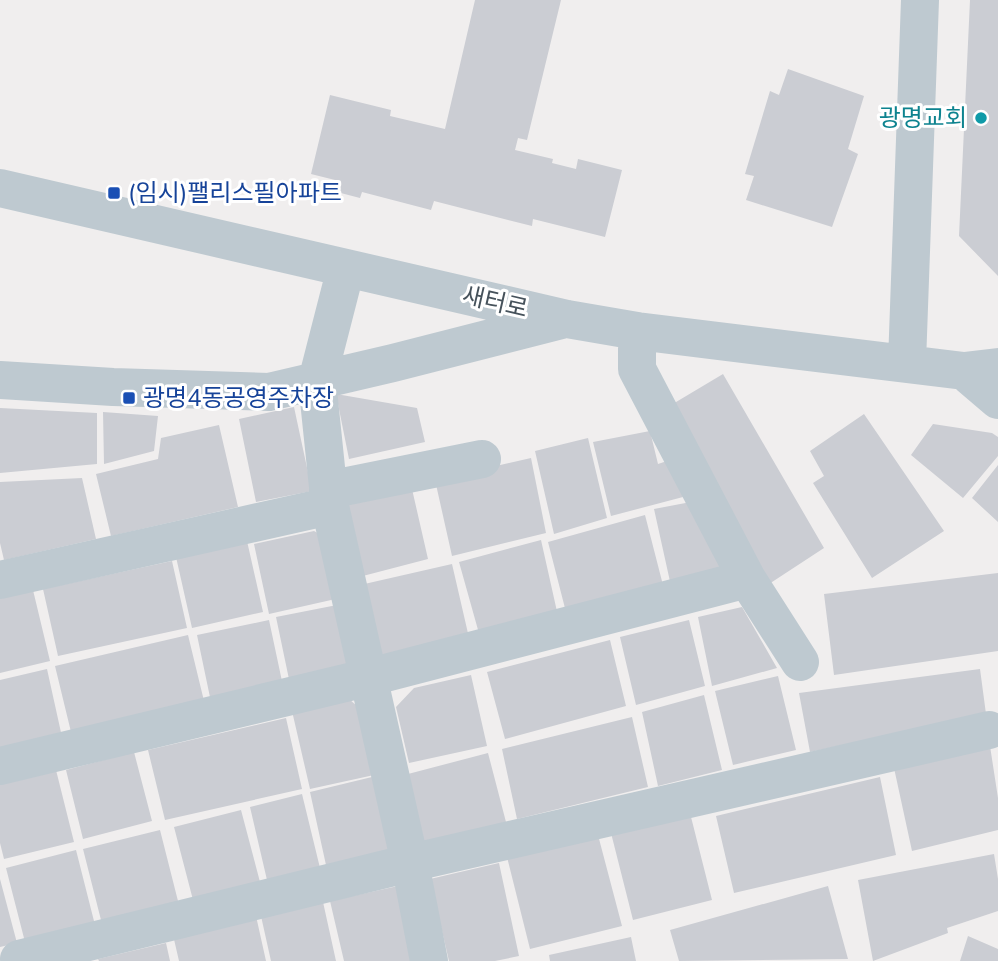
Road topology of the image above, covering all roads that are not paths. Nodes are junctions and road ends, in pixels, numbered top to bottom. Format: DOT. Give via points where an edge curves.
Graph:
graph roads {
  1 [pos="920,0"];
  2 [pos="0,188"];
  3 [pos="345,268"];
  4 [pos="449,292"];
  5 [pos="567,319"];
  6 [pos="637,331"];
  7 [pos="429,354"];
  8 [pos="907,363"];
  9 [pos="981,369"];
  10 [pos="0,380"];
  11 [pos="317,381"];
  12 [pos="998,400"];
  13 [pos="482,458"];
  14 [pos="329,498"];
  15 [pos="747,579"];
  16 [pos="0,580"];
  17 [pos="800,662"];
  18 [pos="370,677"];
  19 [pos="989,730"];
  20 [pos="0,766"];
  21 [pos="410,863"];
  22 [pos="17,960"];
  23 [pos="429,961"];
  1 -- 8 [label="street"];
  2 -- 3 [label="street, 새터로"];
  3 -- 4 [label="street, 새터로"];
  3 -- 11 [label="street"];
  4 -- 5 [label="street, 새터로"];
  4 -- 7 [label="street" via="456,309 455,322 445,340"];
  5 -- 6 [label="street, 새터로"];
  5 -- 7 [label="street"];
  6 -- 8 [label="street, 새터로"];
  6 -- 15 [label="street" via="637,369"];
  7 -- 11 [label="street"];
  8 -- 9 [label="street, 새터로"];
  9 -- 12 [label="street"];
  10 -- 11 [label="street" via="269,391"];
  11 -- 14 [label="street"];
  13 -- 14 [label="street"];
  14 -- 16 [label="street"];
  14 -- 18 [label="street"];
  15 -- 17 [label="street"];
  15 -- 18 [label="street"];
  18 -- 20 [label="street"];
  18 -- 21 [label="street"];
  19 -- 21 [label="street"];
  21 -- 22 [label="street"];
  21 -- 23 [label="street"];
}
